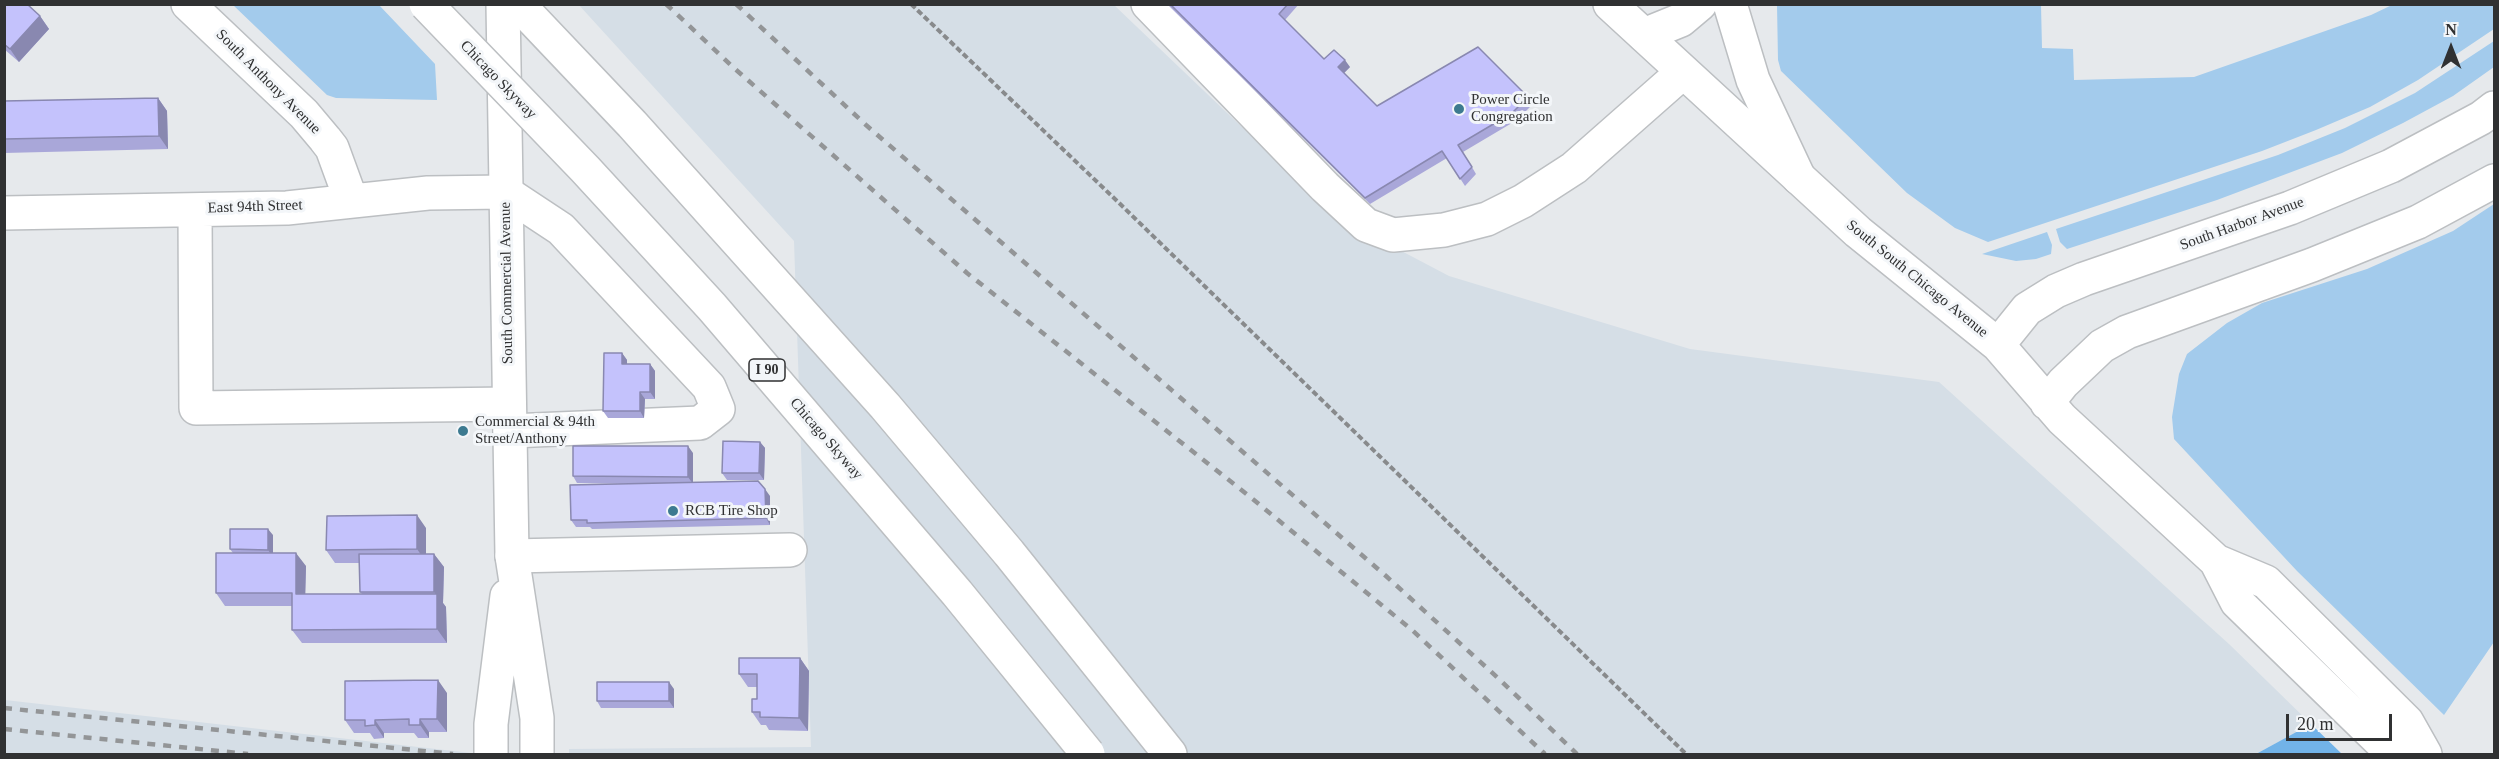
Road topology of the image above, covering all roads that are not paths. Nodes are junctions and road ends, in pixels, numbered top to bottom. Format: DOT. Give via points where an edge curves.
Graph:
graph roads {
  1 [pos="188,4"];
  2 [pos="426,4"];
  3 [pos="1148,4"];
  4 [pos="1610,4"];
  5 [pos="1700,4"];
  6 [pos="1730,4"];
  7 [pos="505,6"];
  8 [pos="1644,35"];
  9 [pos="1683,72"];
  10 [pos="2494,108"];
  11 [pos="1799,178"];
  12 [pos="2494,181"];
  13 [pos="505,192"];
  14 [pos="351,200"];
  15 [pos="195,210"];
  16 [pos="4,213"];
  17 [pos="1998,345"];
  18 [pos="2047,403"];
  19 [pos="509,417"];
  20 [pos="790,550"];
  21 [pos="512,555"];
  22 [pos="2216,561"];
  23 [pos="491,754"];
  24 [pos="537,754"];
  25 [pos="1088,754"];
  26 [pos="1170,754"];
  27 [pos="2404,754"];
  28 [pos="2425,754"];
  1 -- 14 [label="main road, South Anthony Avenue" via="332,148"];
  2 -- 25 [label="main road, Chicago Skyway / I 90, bridge" via="712,307 957,593"];
  3 -- 9 [label="main road" via="1325,187 1366,225 1393,235 1444,231 1487,219 1523,201 1574,168"];
  4 -- 8 [label="main road, South South Chicago Avenue"];
  5 -- 8 [label="main road" via="1681,20"];
  6 -- 11 [label="main road" via="1753,80"];
  7 -- 13 [label="main road, South Commercial Avenue"];
  7 -- 26 [label="main road" via="632,124 885,406"];
  8 -- 9 [label="main road, South South Chicago Avenue"];
  9 -- 11 [label="main road, South South Chicago Avenue"];
  10 -- 17 [label="main road, South Harbor Avenue" via="2361,179 2056,291 2027,309"];
  11 -- 17 [label="main road, South South Chicago Avenue" via="1858,232"];
  12 -- 18 [label="main road" via="2418,222 2127,332 2102,346"];
  13 -- 14 [label="main road, East 94th Street"];
  13 -- 19 [label="main road, South Commercial Avenue"];
  13 -- 19 [label="main road" via="561,229 709,387 718,409 700,423"];
  14 -- 15 [label="main road, East 94th Street" via="286,208"];
  15 -- 16 [label="main road, East 94th Street"];
  15 -- 19 [label="main road" via="196,408"];
  17 -- 18 [label="main road, South South Chicago Avenue"];
  18 -- 22 [label="main road, South South Chicago Avenue"];
  19 -- 21 [label="main road, South Commercial Avenue"];
  20 -- 21 [label="main road"];
  21 -- 23 [label="main road, South Commercial Avenue" via="491,724"];
  21 -- 24 [label="main road, South Commercial Avenue" via="537,718"];
  22 -- 27 [label="main road, South South Chicago Avenue" via="2237,602 2383,744"];
  22 -- 28 [label="main road, South South Chicago Avenue" via="2266,582 2407,722"];
}
